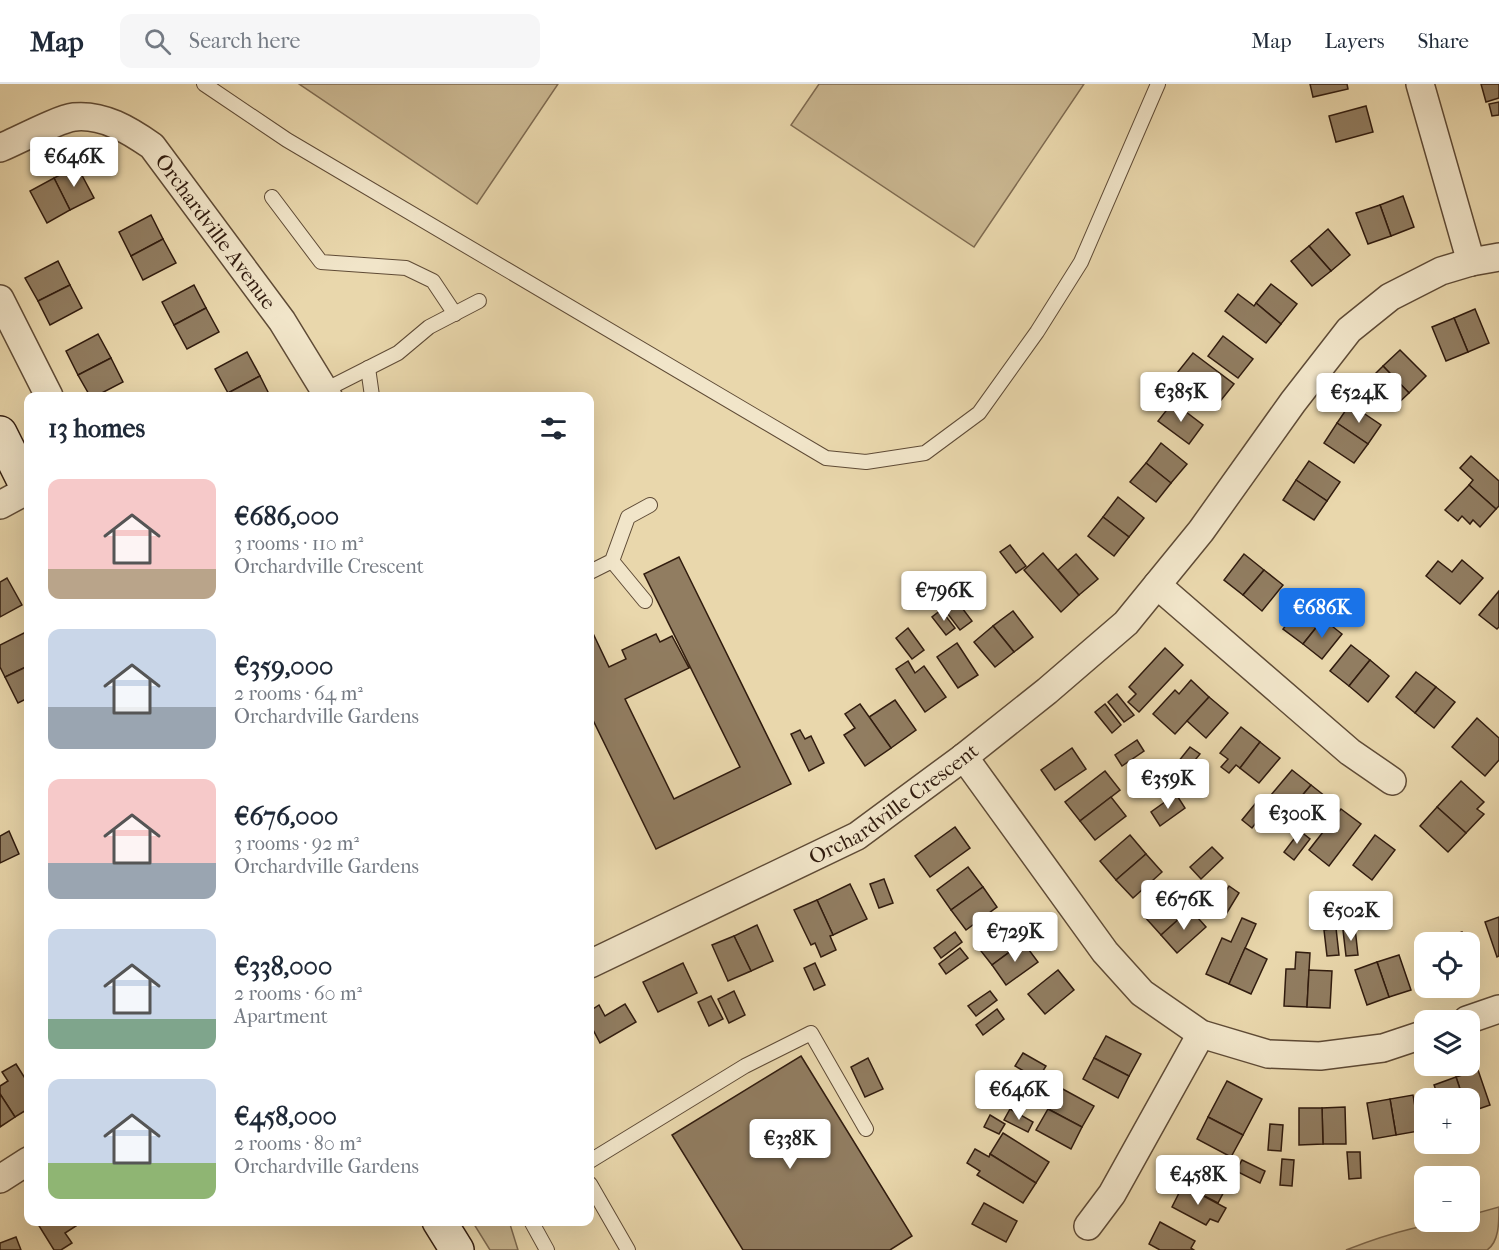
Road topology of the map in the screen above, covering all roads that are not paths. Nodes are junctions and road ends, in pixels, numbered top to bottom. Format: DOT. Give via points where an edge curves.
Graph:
graph roads {
  1 [pos="204,84"];
  2 [pos="1158,84"];
  3 [pos="1420,84"];
  4 [pos="0,148"];
  5 [pos="272,197"];
  6 [pos="1499,257"];
  7 [pos="1471,262"];
  8 [pos="0,299"];
  9 [pos="479,301"];
  10 [pos="455,314"];
  11 [pos="368,368"];
  12 [pos="47,392"];
  13 [pos="325,392"];
  14 [pos="328,392"];
  15 [pos="371,392"];
  16 [pos="0,433"];
  17 [pos="24,481"];
  18 [pos="24,491"];
  19 [pos="0,505"];
  20 [pos="650,505"];
  21 [pos="612,561"];
  22 [pos="594,570"];
  23 [pos="1157,585"];
  24 [pos="645,601"];
  25 [pos="964,757"];
  26 [pos="1392,781"];
  27 [pos="594,962"];
  28 [pos="1499,1009"];
  29 [pos="1480,1016"];
  30 [pos="1201,1035"];
  31 [pos="1414,1038"];
  32 [pos="866,1130"];
  33 [pos="594,1159"];
  34 [pos="24,1164"];
  35 [pos="0,1179"];
  36 [pos="594,1191"];
  37 [pos="442,1226"];
  38 [pos="534,1226"];
  39 [pos="1088,1226"];
  40 [pos="457,1250"];
  41 [pos="547,1250"];
  42 [pos="628,1250"];
  1 -- 2 [label="lane" via="287,140 826,458 866,462 925,453 979,413 1081,262"];
  3 -- 7 [label="street"];
  4 -- 13 [label="street, Orchardville Avenue" via="71,117 93,117 129,130 152,146 282,321"];
  5 -- 10 [label="lane" via="321,262 406,268 433,281"];
  6 -- 7 [label="street, Orchardville Crescent"];
  7 -- 23 [label="street, Orchardville Crescent" via="1441,271 1390,297 1348,330"];
  8 -- 12 [label="street"];
  9 -- 10 [label="lane"];
  10 -- 11 [label="lane" via="429,327 398,353"];
  11 -- 14 [label="lane"];
  11 -- 15 [label="lane"];
  16 -- 17 [label="street"];
  18 -- 19 [label="street"];
  20 -- 21 [label="lane" via="628,517"];
  21 -- 22 [label="lane"];
  21 -- 24 [label="lane"];
  23 -- 25 [label="street, Orchardville Crescent" via="1126,623"];
  23 -- 26 [label="street" via="1350,752"];
  25 -- 27 [label="street, Orchardville Crescent" via="857,836"];
  25 -- 30 [label="street" via="1105,952 1142,993"];
  28 -- 29 [label="street"];
  30 -- 31 [label="street" via="1268,1054 1320,1056 1383,1048"];
  30 -- 39 [label="street" via="1112,1194"];
  32 -- 33 [label="lane" via="811,1033 745,1066"];
  34 -- 35 [label="street"];
  36 -- 42 [label="lane"];
  37 -- 40 [label="street"];
  38 -- 41 [label="lane"];
}
